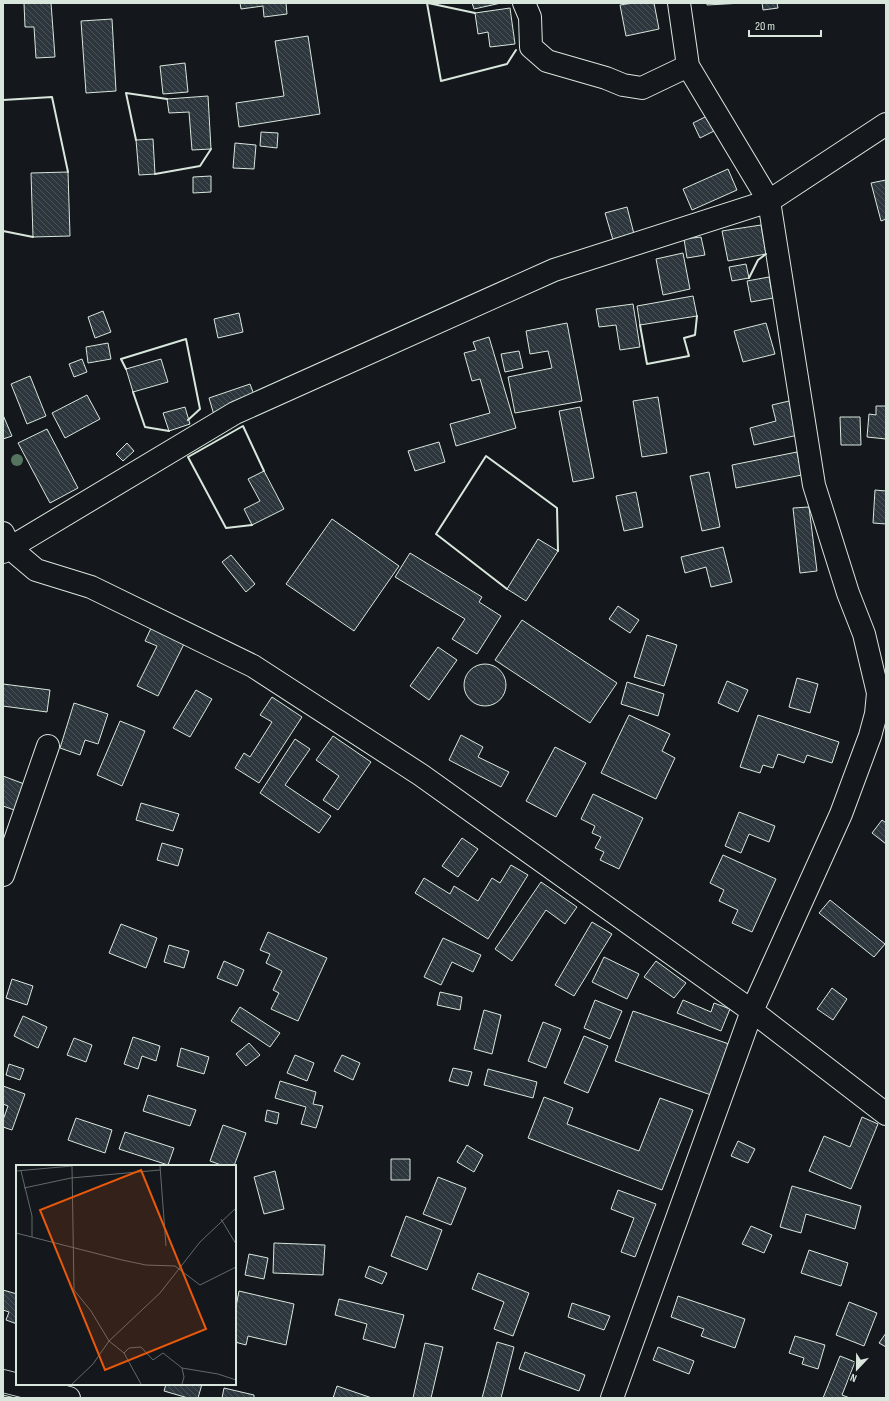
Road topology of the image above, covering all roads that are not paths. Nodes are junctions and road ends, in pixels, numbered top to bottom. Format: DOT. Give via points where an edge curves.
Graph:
graph roads {
  1 [pos="524,3"];
  2 [pos="679,3"];
  3 [pos="688,66"];
  4 [pos="886,124"];
  5 [pos="769,201"];
  6 [pos="5,544"];
  7 [pos="48,746"];
  8 [pos="3,875"];
  9 [pos="752,1011"];
  10 [pos="886,1114"];
  11 [pos="3,1381"];
  12 [pos="16,1384"];
  13 [pos="19,1385"];
  14 [pos="69,1398"];
  15 [pos="612,1398"];
  1 -- 3 [label="street" via="530,17 530,47 547,62 623,85 642,88"];
  2 -- 3 [label="street"];
  3 -- 5 [label="street"];
  4 -- 5 [label="street"];
  5 -- 6 [label="street" via="554,270 235,413"];
  5 -- 9 [label="street" via="814,485 848,593 864,634 878,693 870,736 841,814"];
  6 -- 9 [label="street" via="36,570 91,587 253,666 421,775"];
  7 -- 8 [label="street"];
  9 -- 10 [label="street"];
  9 -- 15 [label="street"];
  11 -- 12 [label="street"];
  13 -- 14 [label="street"];
}
